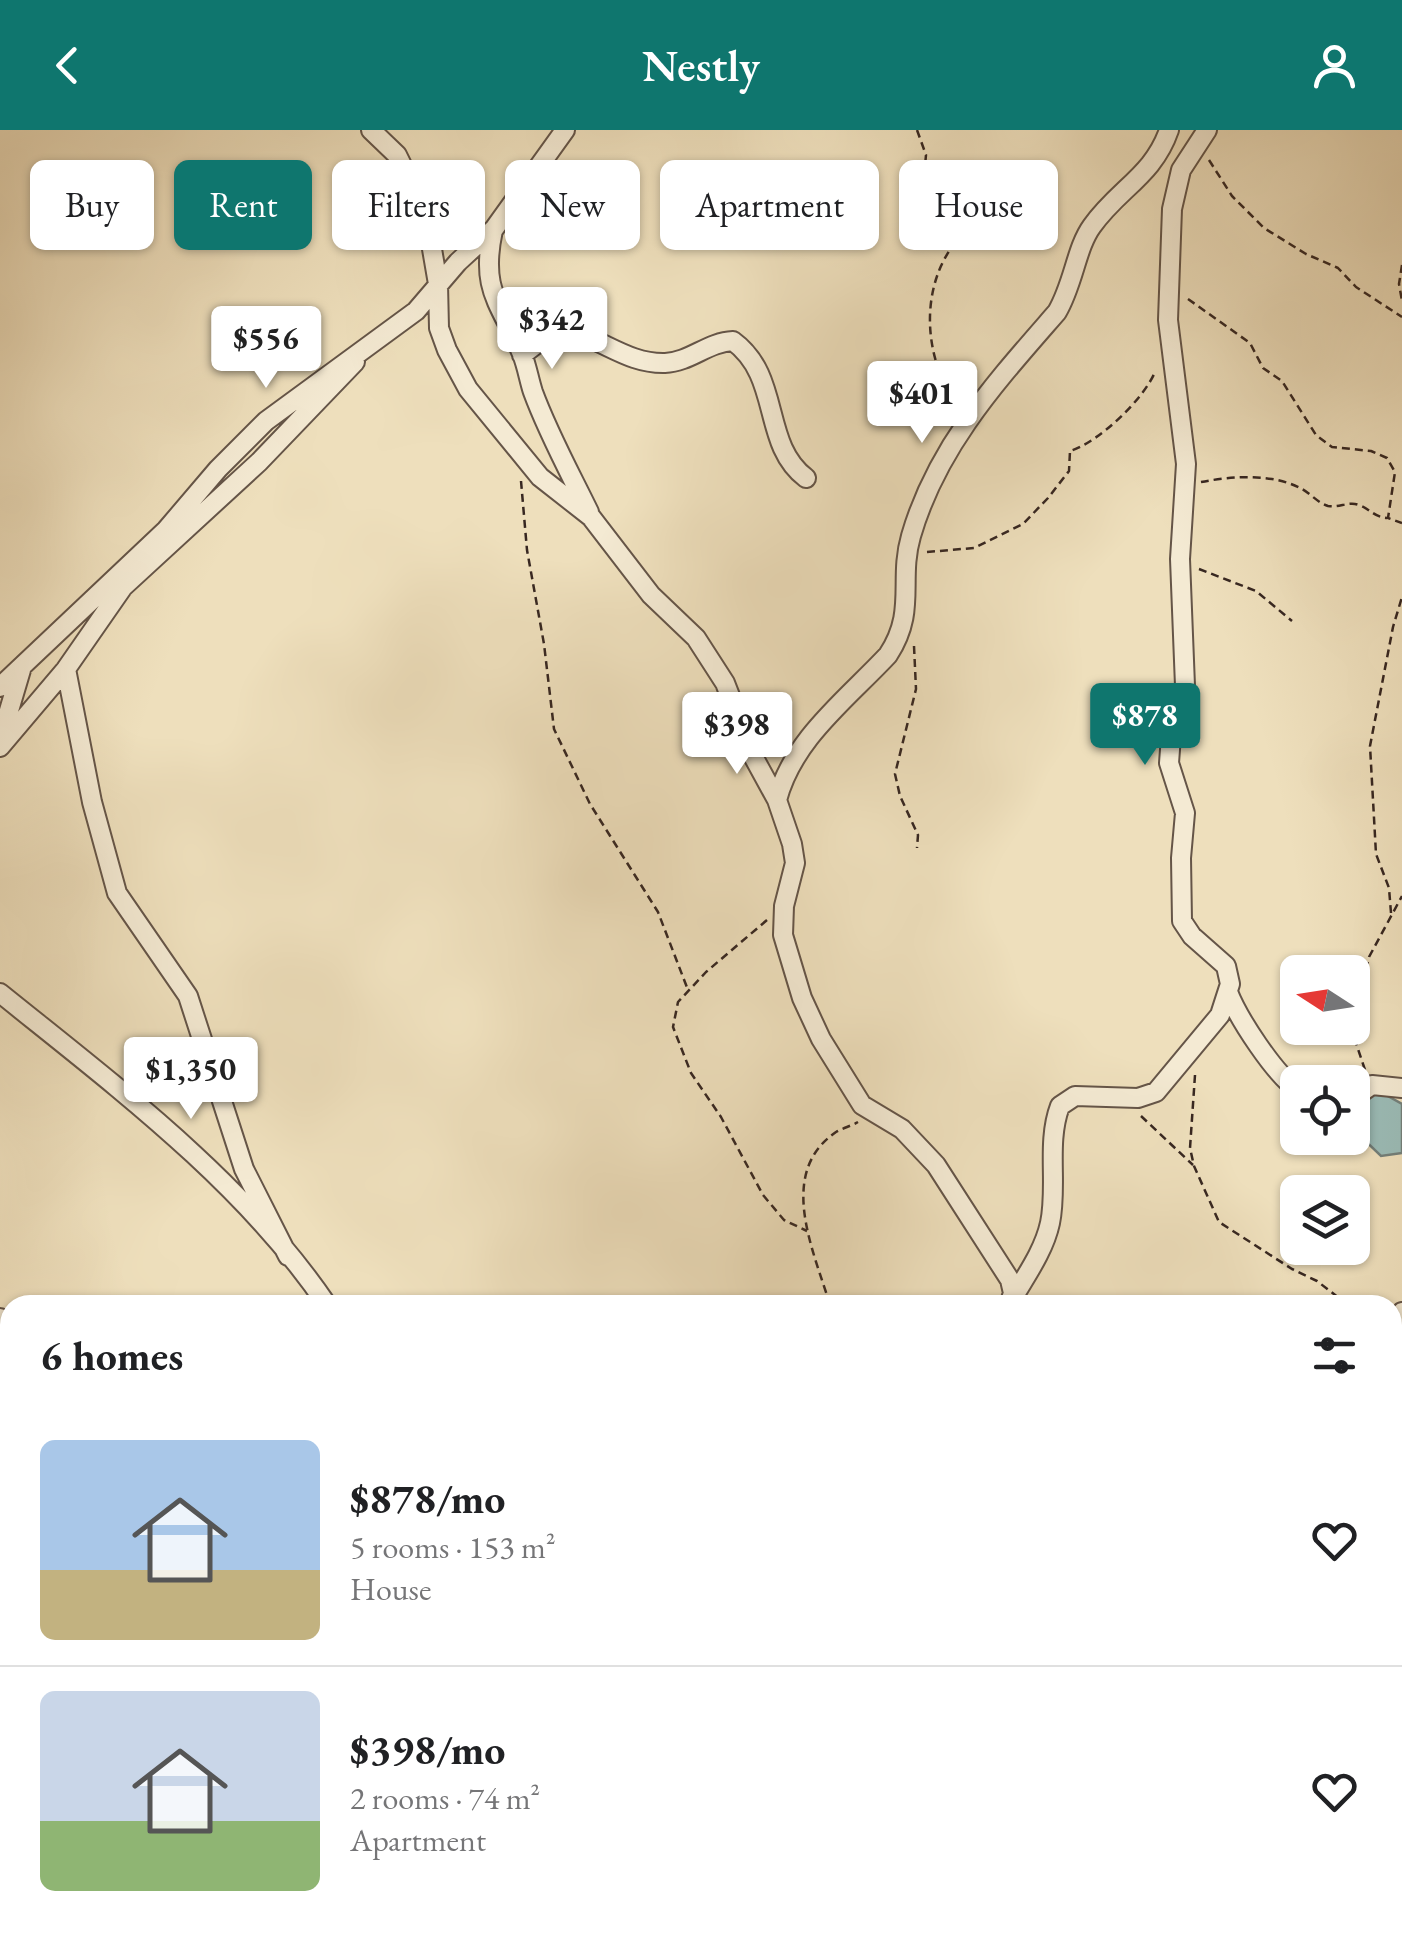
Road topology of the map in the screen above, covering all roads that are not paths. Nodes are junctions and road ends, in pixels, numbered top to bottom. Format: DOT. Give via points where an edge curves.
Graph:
graph roads {
  1 [pos="372,130"];
  2 [pos="565,130"];
  3 [pos="1170,130"];
  4 [pos="1201,137"];
  5 [pos="494,229"];
  6 [pos="438,284"];
  7 [pos="364,350"];
  8 [pos="522,355"];
  9 [pos="806,478"];
  10 [pos="592,517"];
  11 [pos="22,668"];
  12 [pos="66,670"];
  13 [pos="0,687"];
  14 [pos="0,744"];
  15 [pos="777,800"];
  16 [pos="1228,992"];
  17 [pos="0,993"];
  18 [pos="1280,1074"];
  19 [pos="1370,1086"];
  20 [pos="1402,1088"];
  21 [pos="288,1256"];
  22 [pos="318,1295"];
  23 [pos="1011,1295"];
  24 [pos="1015,1295"];
  1 -- 6 [label="street" via="416,188"];
  2 -- 5 [label="street"];
  3 -- 15 [label="street" via="1150,168 1090,228 1057,312 940,463 914,526 907,611 897,641 798,748"];
  4 -- 16 [label="street" via="1181,170 1172,208 1170,350 1184,444 1185,686 1168,749 1184,813 1180,910 1185,928 1226,966"];
  5 -- 6 [label="street"];
  5 -- 8 [label="street" via="489,282"];
  6 -- 7 [label="street" via="410,316"];
  6 -- 10 [label="street" via="446,350 468,389 518,454"];
  7 -- 11 [label="street" via="266,421 166,530"];
  7 -- 12 [label="street" via="258,462 123,586"];
  8 -- 9 [label="street" via="566,331 618,354 664,363 733,341 759,373 784,454"];
  8 -- 10 [label="street" via="554,442"];
  10 -- 15 [label="street" via="651,595 713,660"];
  11 -- 13 [label="street"];
  11 -- 14 [label="street"];
  12 -- 14 [label="street"];
  12 -- 21 [label="street" via="118,893 188,996 244,1169"];
  15 -- 23 [label="street" via="795,863 783,935 802,998 838,1069 872,1114 902,1129 942,1173 1004,1268"];
  16 -- 18 [label="street" via="1240,1021"];
  16 -- 24 [label="street" via="1220,1015 1160,1088 1146,1097 1079,1095 1060,1106 1050,1225"];
  17 -- 21 [label="street" via="171,1136"];
  19 -- 20 [label="street"];
  21 -- 22 [label="street"];
}
